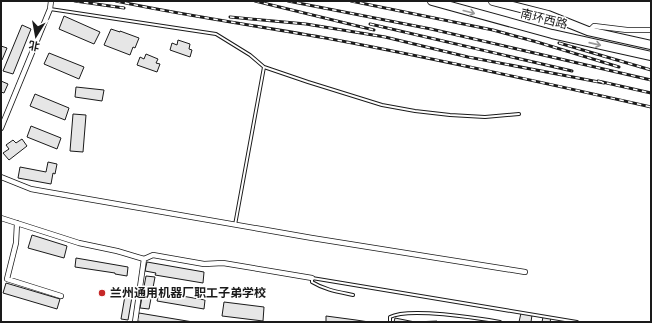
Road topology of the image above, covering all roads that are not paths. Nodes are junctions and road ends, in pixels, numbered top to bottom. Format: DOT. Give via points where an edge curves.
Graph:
graph roads {
  1 [pos="51,1"];
  2 [pos="432,1"];
  3 [pos="493,1"];
  4 [pos="50,8"];
  5 [pos="651,30"];
  6 [pos="588,31"];
  7 [pos="651,45"];
  8 [pos="651,56"];
  9 [pos="264,67"];
  10 [pos="519,114"];
  11 [pos="1,128"];
  12 [pos="1,177"];
  13 [pos="1,218"];
  14 [pos="17,223"];
  15 [pos="235,224"];
  16 [pos="144,259"];
  17 [pos="525,272"];
  18 [pos="312,278"];
  19 [pos="353,295"];
  20 [pos="61,296"];
  21 [pos="135,322"];
  22 [pos="390,322"];
  23 [pos="500,322"];
  24 [pos="577,322"];
  1 -- 4 [label="street"];
  2 -- 8 [label="highway, 南环西路, one-way" via="552,34"];
  3 -- 6 [label="highway, 南环西路" via="548,15"];
  4 -- 9 [label="lane" via="216,34"];
  4 -- 11 [label="street"];
  5 -- 6 [label="street" via="594,26"];
  6 -- 7 [label="highway, 南环西路"];
  9 -- 10 [label="lane" via="366,101 398,108 467,116"];
  9 -- 15 [label="lane"];
  12 -- 15 [label="street" via="42,191"];
  13 -- 14 [label="street"];
  14 -- 16 [label="street" via="79,243"];
  14 -- 20 [label="street" via="16,243 7,279"];
  15 -- 17 [label="street"];
  16 -- 18 [label="street" via="152,255"];
  16 -- 21 [label="street"];
  18 -- 19 [label="lane" via="312,282 319,286"];
  18 -- 24 [label="lane"];
  22 -- 23 [label="lane" via="390,317 396,314 424,313"];
}
